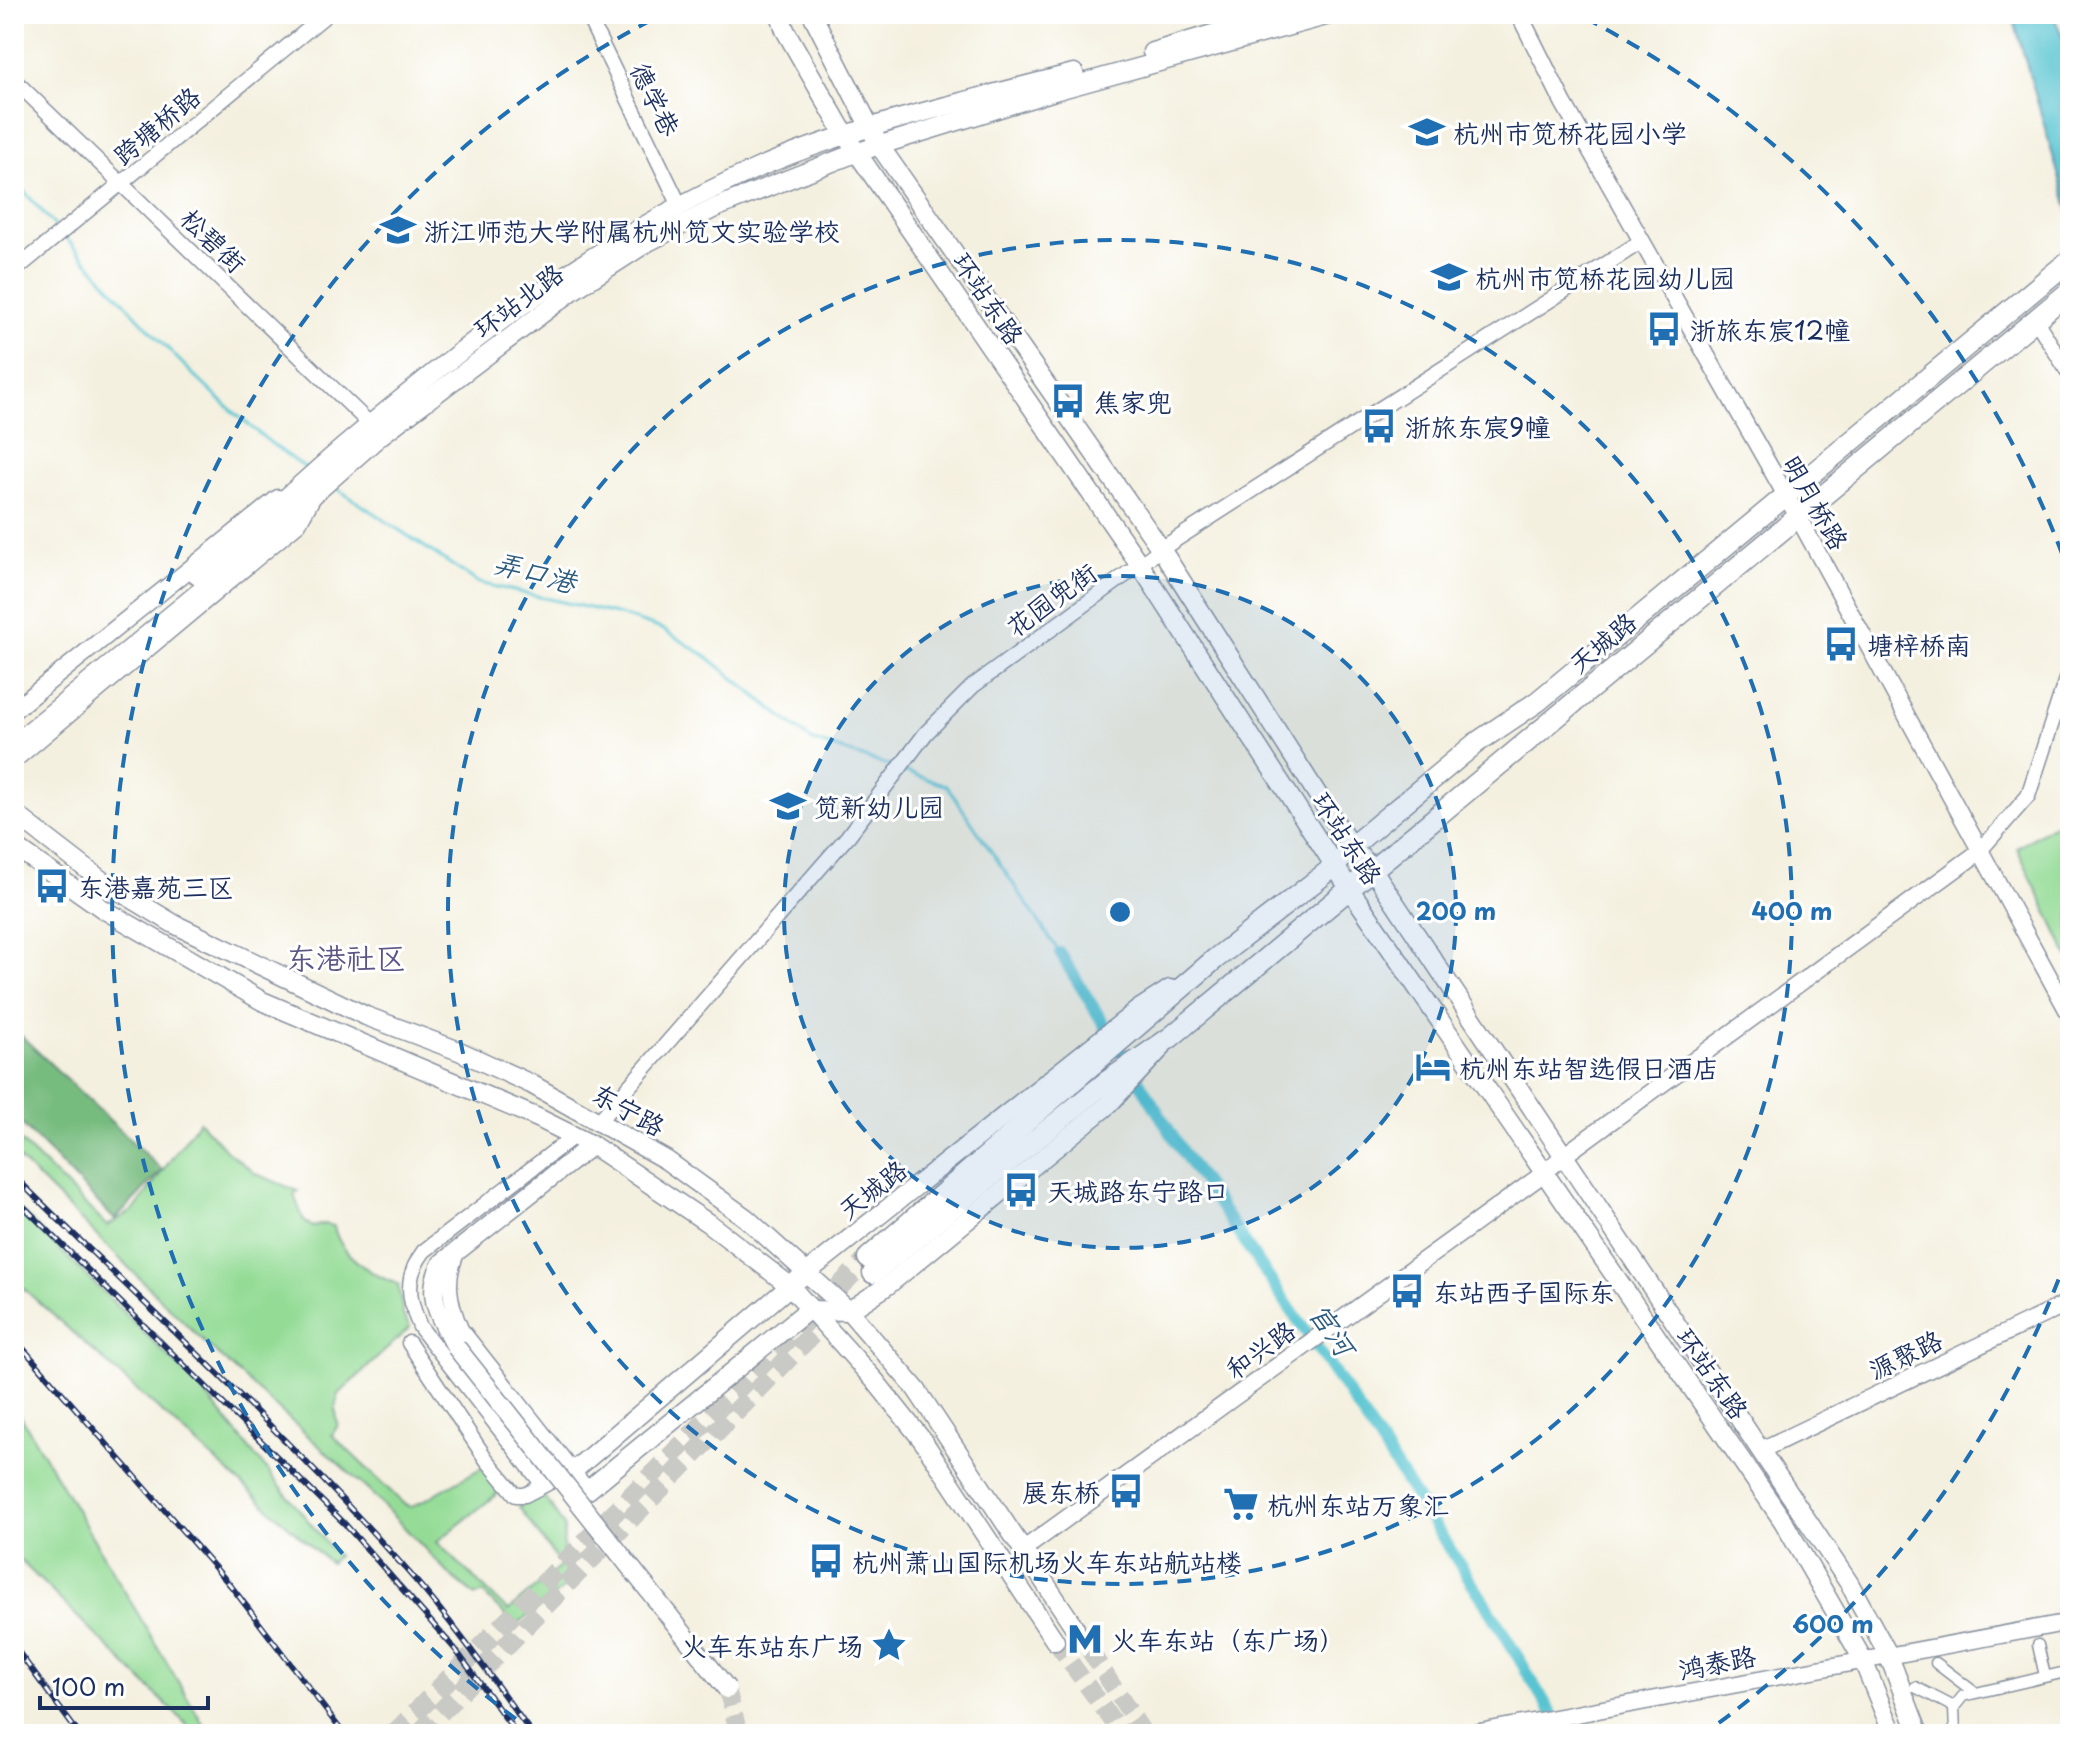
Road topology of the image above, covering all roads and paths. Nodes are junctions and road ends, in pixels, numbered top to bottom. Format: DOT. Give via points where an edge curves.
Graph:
graph roads {
  1 [pos="327,14"];
  2 [pos="587,14"];
  3 [pos="780,14"];
  4 [pos="812,14"];
  5 [pos="1333,14"];
  6 [pos="1519,14"];
  7 [pos="1267,20"];
  8 [pos="14,80"];
  9 [pos="869,126"];
  10 [pos="845,135"];
  11 [pos="879,145"];
  12 [pos="858,152"];
  13 [pos="122,184"];
  14 [pos="680,206"];
  15 [pos="1642,241"];
  16 [pos="2068,261"];
  17 [pos="14,271"];
  18 [pos="2070,291"];
  19 [pos="2035,319"];
  20 [pos="2070,375"];
  21 [pos="376,430"];
  22 [pos="306,492"];
  23 [pos="1784,495"];
  24 [pos="1797,515"];
  25 [pos="1161,549"];
  26 [pos="1140,565"];
  27 [pos="2070,667"];
  28 [pos="14,710"];
  29 [pos="14,729"];
  30 [pos="14,744"];
  31 [pos="14,760"];
  32 [pos="14,813"];
  33 [pos="14,846"];
  34 [pos="1351,847"];
  35 [pos="1979,852"];
  36 [pos="1335,866"];
  37 [pos="1371,867"];
  38 [pos="1349,888"];
  39 [pos="2070,1015"];
  40 [pos="1171,1037"];
  41 [pos="1094,1054"];
  42 [pos="1114,1087"];
  43 [pos="598,1122"];
  44 [pos="574,1136"];
  45 [pos="592,1145"];
  46 [pos="1562,1157"];
  47 [pos="1543,1174"];
  48 [pos="461,1245"];
  49 [pos="808,1273"];
  50 [pos="790,1286"];
  51 [pos="2070,1302"];
  52 [pos="808,1310"];
  53 [pos="849,1311"];
  54 [pos="409,1343"];
  55 [pos="1761,1450"];
  56 [pos="572,1472"];
  57 [pos="543,1485"];
  58 [pos="588,1490"];
  59 [pos="1024,1549"];
  60 [pos="2070,1622"];
  61 [pos="1075,1628"];
  62 [pos="1055,1641"];
  63 [pos="2038,1645"];
  64 [pos="1888,1654"];
  65 [pos="1862,1658"];
  66 [pos="1936,1663"];
  67 [pos="2070,1671"];
  68 [pos="2045,1676"];
  69 [pos="1915,1687"];
  70 [pos="727,1689"];
  71 [pos="1974,1692"];
  72 [pos="1954,1707"];
  73 [pos="1469,1734"];
  74 [pos="1893,1734"];
  75 [pos="1919,1734"];
  76 [pos="1955,1734"];
  1 -- 13 [label="street, 跨塘桥路"];
  2 -- 14 [label="street, 德学巷"];
  3 -- 10 [label="main road, 环站东路"];
  4 -- 9 [label="main road, 环站东路"];
  5 -- 7 [label="main road, 环站北路"];
  6 -- 15 [label="street, 明月桥路"];
  7 -- 9 [label="main road, 环站北路"];
  7 -- 11 [label="main road, 环站北路"];
  8 -- 13 [label="street, 松碧街"];
  9 -- 10 [label="main road, 环站北路"];
  9 -- 11 [label="main road, 环站东路"];
  10 -- 12 [label="main road, 环站东路"];
  10 -- 14 [label="main road, 环站北路" via="751,170"];
  11 -- 12 [label="main road, 环站北路"];
  11 -- 25 [label="main road, 环站东路"];
  12 -- 21 [label="main road, 环站北路" via="730,201 648,242"];
  12 -- 26 [label="main road, 环站东路"];
  13 -- 17 [label="street, 跨塘桥路"];
  13 -- 21 [label="street, 松碧街"];
  14 -- 21 [label="main road, 环站北路" via="528,301"];
  15 -- 23 [label="street, 明月桥路"];
  15 -- 25 [label="street, 花园兜街"];
  16 -- 23 [label="main road, 天城路"];
  18 -- 19 [label="main road, 天城路"];
  19 -- 20 [label="street"];
  19 -- 24 [label="main road, 天城路"];
  21 -- 22 [label="main road, 环站北路" via="345,445"];
  21 -- 22 [label="main road, 环站北路" via="361,456"];
  22 -- 28 [label="street" via="263,507"];
  22 -- 29 [label="main road, 环站北路"];
  22 -- 30 [label="main road, 环站北路"];
  22 -- 31 [label="street" via="298,523"];
  23 -- 24 [label="street, 明月桥路"];
  23 -- 34 [label="main road, 天城路" via="1537,702 1476,743"];
  24 -- 35 [label="street, 明月桥路"];
  24 -- 37 [label="main road, 天城路"];
  25 -- 26 [label="street, 花园兜街"];
  25 -- 34 [label="main road, 环站东路"];
  26 -- 36 [label="main road, 环站东路"];
  26 -- 43 [label="street, 花园兜街" via="973,686 926,733 848,836"];
  27 -- 35 [label="street" via="2028,796"];
  32 -- 43 [label="main road, 东宁路" via="101,880 174,924 366,1016 531,1084"];
  33 -- 44 [label="main road, 东宁路" via="103,909 262,1001 488,1094"];
  34 -- 36 [label="main road, 天城路"];
  34 -- 37 [label="main road, 环站东路"];
  35 -- 39 [label="street, 明月桥路"];
  35 -- 46 [label="street, 和兴路"];
  36 -- 38 [label="main road, 环站东路"];
  36 -- 41 [label="main road, 天城路"];
  37 -- 38 [label="main road, 天城路"];
  37 -- 46 [label="main road, 环站东路"];
  38 -- 40 [label="main road, 天城路"];
  38 -- 47 [label="main road, 环站东路"];
  40 -- 42 [label="main road, 天城路"];
  40 -- 42 [label="main road, 天城路" via="1138,1075"];
  41 -- 42 [label="main road, 天城路" via="871,1265"];
  41 -- 49 [label="main road, 天城路"];
  42 -- 53 [label="main road, 天城路" via="888,1285"];
  43 -- 49 [label="main road, 东宁路" via="666,1160 746,1218"];
  44 -- 45 [label="main road, 东宁路"];
  44 -- 57 [label="street" via="424,1251 413,1266 409,1285 420,1327"];
  45 -- 48 [label="main road"];
  45 -- 50 [label="main road, 东宁路"];
  46 -- 47 [label="street, 和兴路"];
  46 -- 55 [label="main road, 环站东路"];
  47 -- 59 [label="street, 和兴路"];
  47 -- 65 [label="main road, 环站东路" via="1783,1521"];
  48 -- 56 [label="street" via="448,1272 452,1308 461,1329"];
  48 -- 70 [label="main road, bridge" via="434,1276 432,1296 456,1347"];
  49 -- 50 [label="main road, 天城路"];
  49 -- 53 [label="main road, 东宁路"];
  50 -- 52 [label="main road, 东宁路"];
  50 -- 56 [label="main road, 天城路"];
  51 -- 55 [label="street, 源聚路"];
  52 -- 53 [label="main road"];
  52 -- 58 [label="main road"];
  52 -- 62 [label="main road, 东宁路" via="923,1441"];
  53 -- 59 [label="main road, 东宁路" via="916,1389"];
  54 -- 57 [label="street" via="516,1495"];
  55 -- 64 [label="main road, 环站东路" via="1849,1583"];
  56 -- 57 [label="street"];
  56 -- 58 [label="street"];
  59 -- 61 [label="main road, 东宁路"];
  60 -- 64 [label="street, 鸿泰路"];
  63 -- 68 [label="street"];
  64 -- 65 [label="street, 鸿泰路"];
  64 -- 75 [label="main road, 环站东路"];
  65 -- 73 [label="street, 鸿泰路"];
  65 -- 74 [label="main road, 环站东路"];
  66 -- 71 [label="street"];
  67 -- 68 [label="street"];
  68 -- 71 [label="street"];
  69 -- 72 [label="street"];
  71 -- 72 [label="street"];
  72 -- 76 [label="street"];
}
